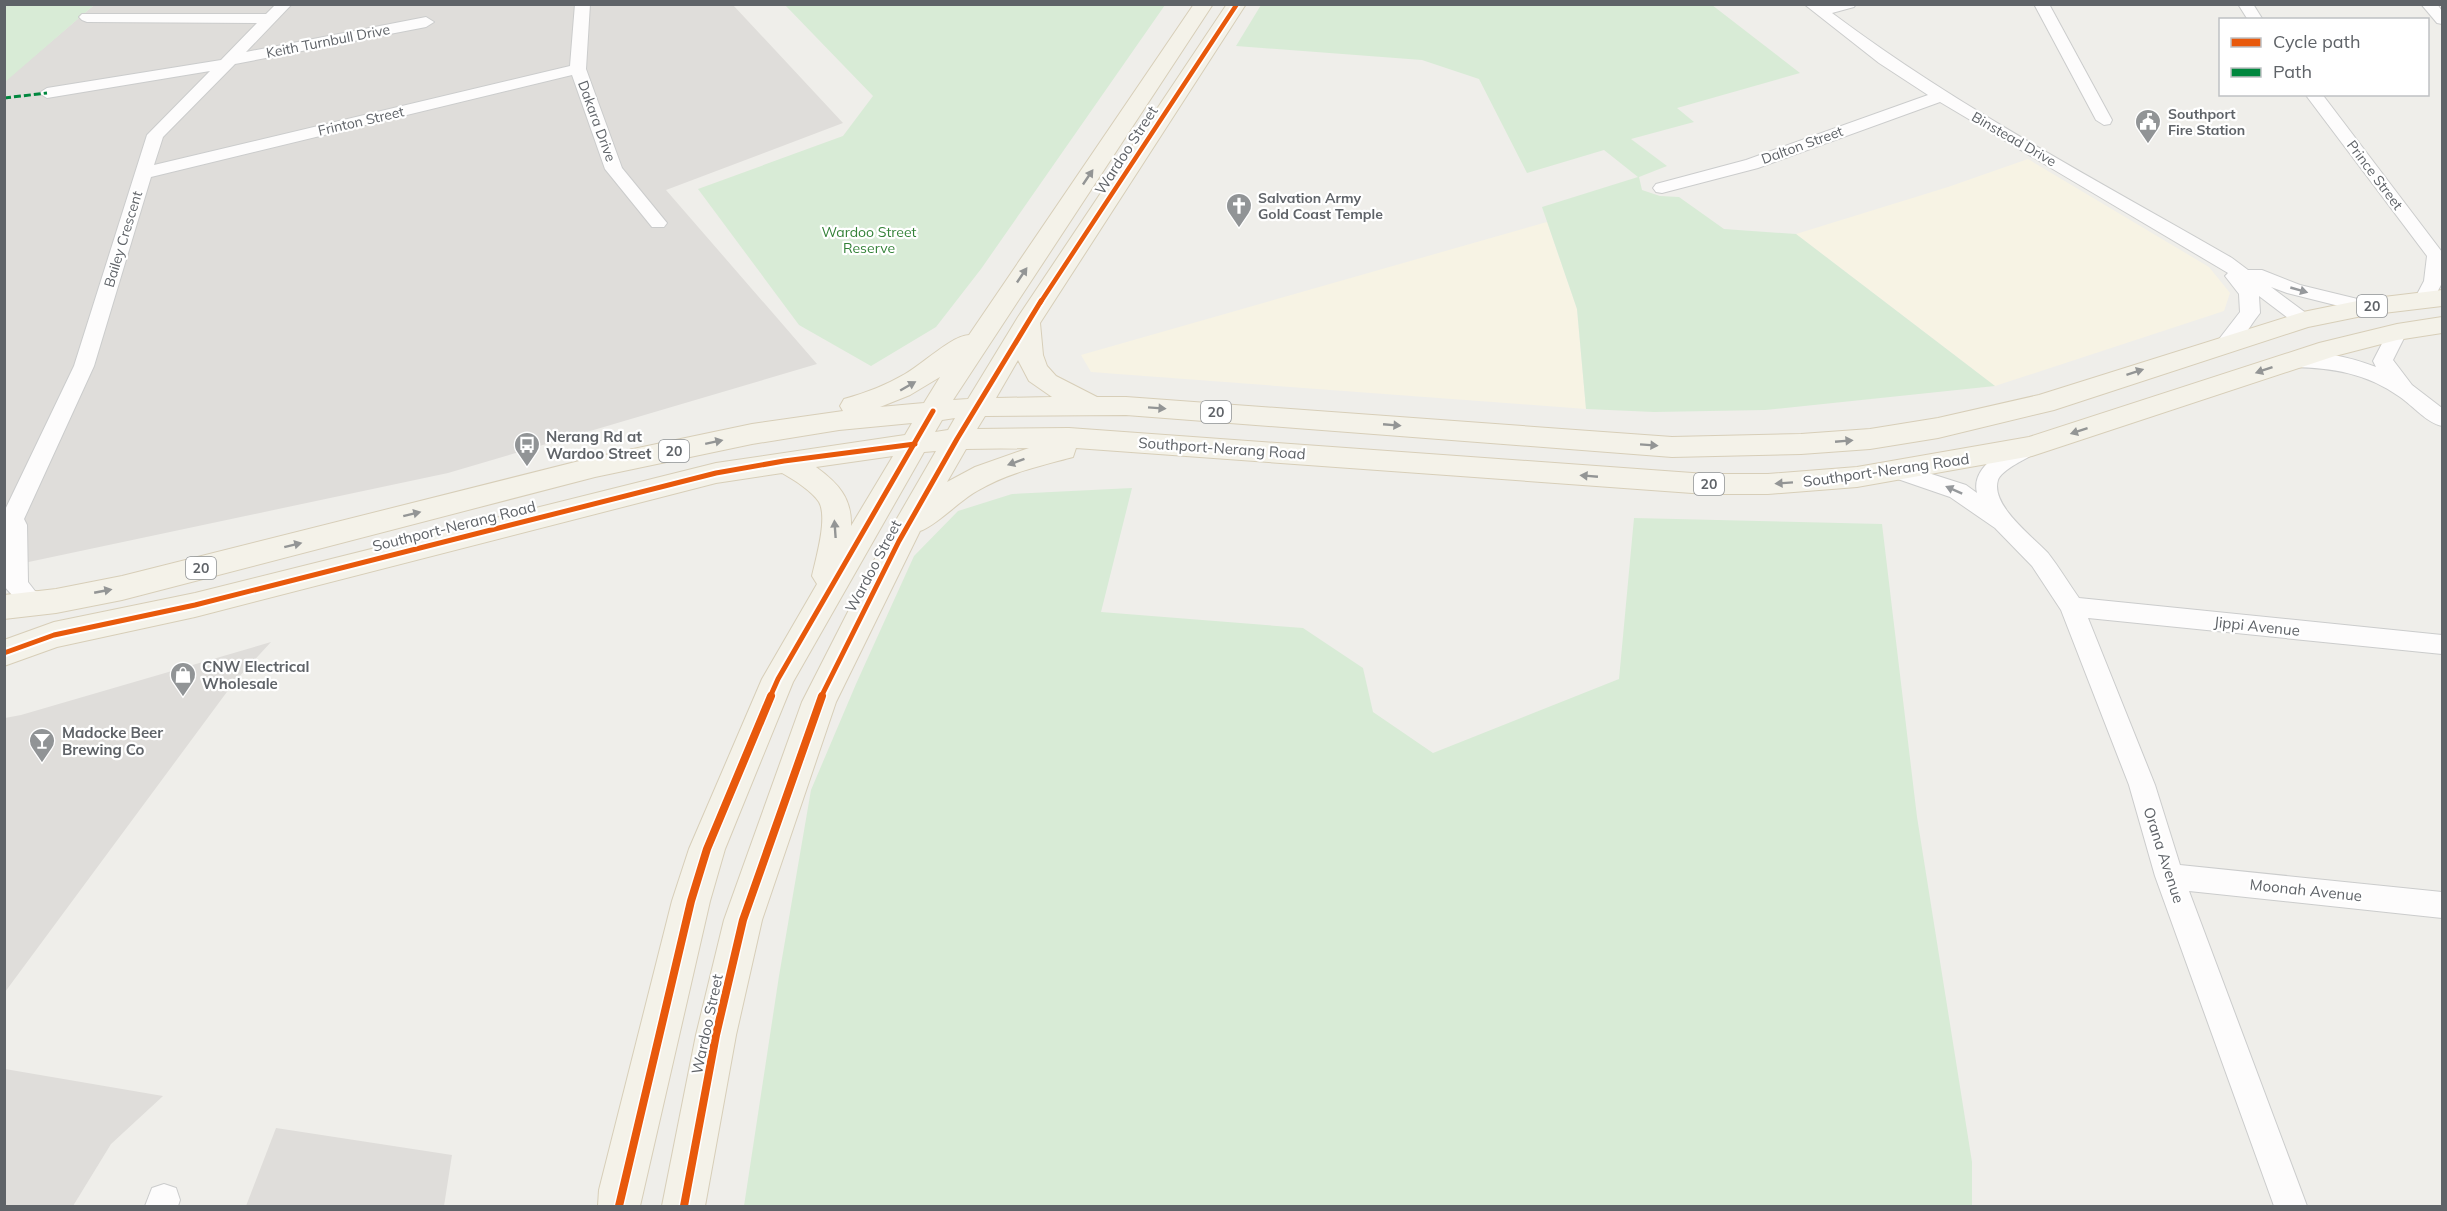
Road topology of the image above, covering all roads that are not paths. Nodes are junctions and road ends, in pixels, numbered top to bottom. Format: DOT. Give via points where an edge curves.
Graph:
graph roads {
  1 [pos="285,4"];
  2 [pos="582,4"];
  3 [pos="1204,4"];
  4 [pos="1237,4"];
  5 [pos="1849,4"];
  6 [pos="2041,4"];
  7 [pos="2245,4"];
  8 [pos="2428,4"];
  9 [pos="1815,8"];
  10 [pos="87,17"];
  11 [pos="2255,18"];
  12 [pos="270,19"];
  13 [pos="2442,20"];
  14 [pos="426,22"];
  15 [pos="227,62"];
  16 [pos="578,69"];
  17 [pos="47,93"];
  18 [pos="1941,96"];
  19 [pos="2315,96"];
  20 [pos="2104,120"];
  21 [pos="144,173"];
  22 [pos="1662,188"];
  23 [pos="658,223"];
  24 [pos="2439,259"];
  25 [pos="2224,262"];
  26 [pos="2433,299"];
  27 [pos="2367,307"];
  28 [pos="2303,320"];
  29 [pos="1027,323"];
  30 [pos="989,324"];
  31 [pos="2442,325"];
  32 [pos="2390,334"];
  33 [pos="2226,343"];
  34 [pos="2293,360"];
  35 [pos="2414,397"];
  36 [pos="1098,406"];
  37 [pos="977,407"];
  38 [pos="933,411"];
  39 [pos="2442,419"];
  40 [pos="752,434"];
  41 [pos="957,439"];
  42 [pos="1114,441"];
  43 [pos="915,444"];
  44 [pos="2032,446"];
  45 [pos="784,461"];
  46 [pos="1897,471"];
  47 [pos="10,518"];
  48 [pos="2003,522"];
  49 [pos="899,541"];
  50 [pos="4,544"];
  51 [pos="46,602"];
  52 [pos="820,606"];
  53 [pos="4,607"];
  54 [pos="2073,608"];
  55 [pos="2442,644"];
  56 [pos="4,653"];
  57 [pos="2169,876"];
  58 [pos="2442,905"];
  59 [pos="619,1206"];
  60 [pos="684,1206"];
  61 [pos="2292,1206"];
  1 -- 12 [label="street, Bailey Crescent"];
  2 -- 16 [label="street, Dakara Drive"];
  30 -- 3 [label="main road, Wardoo Street, one-way"];
  4 -- 29 [label="main road, Wardoo Street"];
  5 -- 9 [label="street"];
  6 -- 20 [label="street"];
  7 -- 11 [label="street"];
  8 -- 13 [label="street"];
  9 -- 18 [label="street, Binstead Drive"];
  10 -- 12 [label="street"];
  12 -- 15 [label="street, Bailey Crescent"];
  14 -- 15 [label="street, Keith Turnbull Drive"];
  15 -- 17 [label="street, Keith Turnbull Drive"];
  15 -- 21 [label="street, Bailey Crescent" via="155,135"];
  16 -- 21 [label="street, Frinton Street"];
  16 -- 23 [label="street, Dakara Drive" via="614,169"];
  18 -- 22 [label="street, Dalton Street" via="1752,164"];
  18 -- 25 [label="street, Binstead Drive"];
  19 -- 24 [label="street, Prince Street"];
  21 -- 47 [label="street, Bailey Crescent" via="84,366"];
  24 -- 26 [label="street, Prince Street"];
  25 -- 27 [label="street, Binstead Drive, one-way" via="2285,286"];
  25 -- 28 [label="street, Binstead Drive"];
  25 -- 33 [label="street, Binstead Drive" via="2249,293 2250,313"];
  26 -- 27 [label="main road, Southport-Nerang Road / 20"];
  27 -- 28 [label="main road, Southport-Nerang Road / 20"];
  28 -- 32 [label="main road" via="2330,331"];
  28 -- 33 [label="main road, Southport-Nerang Road / 20"];
  29 -- 36 [label="main road" via="1027,351 1037,376 1057,390"];
  29 -- 37 [label="main road, Wardoo Street"];
  30 -- 38 [label="main road, Wardoo Street"];
  40 -- 30 [label="main road, one-way" via="894,394 953,355"];
  31 -- 32 [label="main road, Southport-Nerang Road / 20"];
  32 -- 34 [label="main road, Southport-Nerang Road / 20"];
  32 -- 35 [label="street" via="2383,361"];
  36 -- 33 [label="main road, Southport-Nerang Road / 20, one-way" via="1672,447 1761,447 1870,439 1938,429 2044,402"];
  34 -- 35 [label="street" via="2325,361 2363,369"];
  34 -- 44 [label="main road, Southport-Nerang Road / 20, one-way"];
  35 -- 39 [label="street"];
  36 -- 37 [label="main road, Southport-Nerang Road / 20"];
  37 -- 38 [label="main road, Southport-Nerang Road / 20"];
  37 -- 41 [label="main road, Wardoo Street"];
  38 -- 40 [label="main road, Southport-Nerang Road / 20"];
  38 -- 43 [label="main road, Wardoo Street"];
  51 -- 40 [label="main road, Southport-Nerang Road / 20, one-way" via="122,588 595,467"];
  41 -- 42 [label="main road, Southport-Nerang Road / 20"];
  41 -- 43 [label="main road, Southport-Nerang Road / 20"];
  41 -- 49 [label="main road, Wardoo Street"];
  46 -- 42 [label="main road, Southport-Nerang Road / 20, one-way" via="1768,484 1706,484"];
  42 -- 49 [label="main road, one-way" via="1035,455 972,478 932,507"];
  43 -- 45 [label="main road, Southport-Nerang Road / 20"];
  43 -- 52 [label="main road, Wardoo Street"];
  44 -- 46 [label="main road, Southport-Nerang Road / 20"];
  44 -- 48 [label="street, Orana Avenue" via="1985,480 1989,501"];
  52 -- 45 [label="main road, one-way" via="836,539 834,502 807,473"];
  45 -- 56 [label="main road, Southport-Nerang Road / 20" via="716,473 195,604 54,635"];
  48 -- 46 [label="street, Orana Avenue, one-way" via="1958,491"];
  47 -- 50 [label="street, Bailey Crescent"];
  47 -- 51 [label="street" via="16,585 28,598"];
  48 -- 54 [label="street, Orana Avenue" via="2040,560"];
  49 -- 60 [label="main road, Wardoo Street" via="819,702 743,920 716,1035"];
  51 -- 53 [label="main road, Southport-Nerang Road / 20"];
  52 -- 59 [label="main road, Wardoo Street" via="778,679 707,849 691,901"];
  54 -- 55 [label="street, Jippi Avenue"];
  54 -- 57 [label="street, Orana Avenue" via="2142,784"];
  57 -- 58 [label="street, Moonah Avenue"];
  57 -- 61 [label="street, Orana Avenue"];
}
